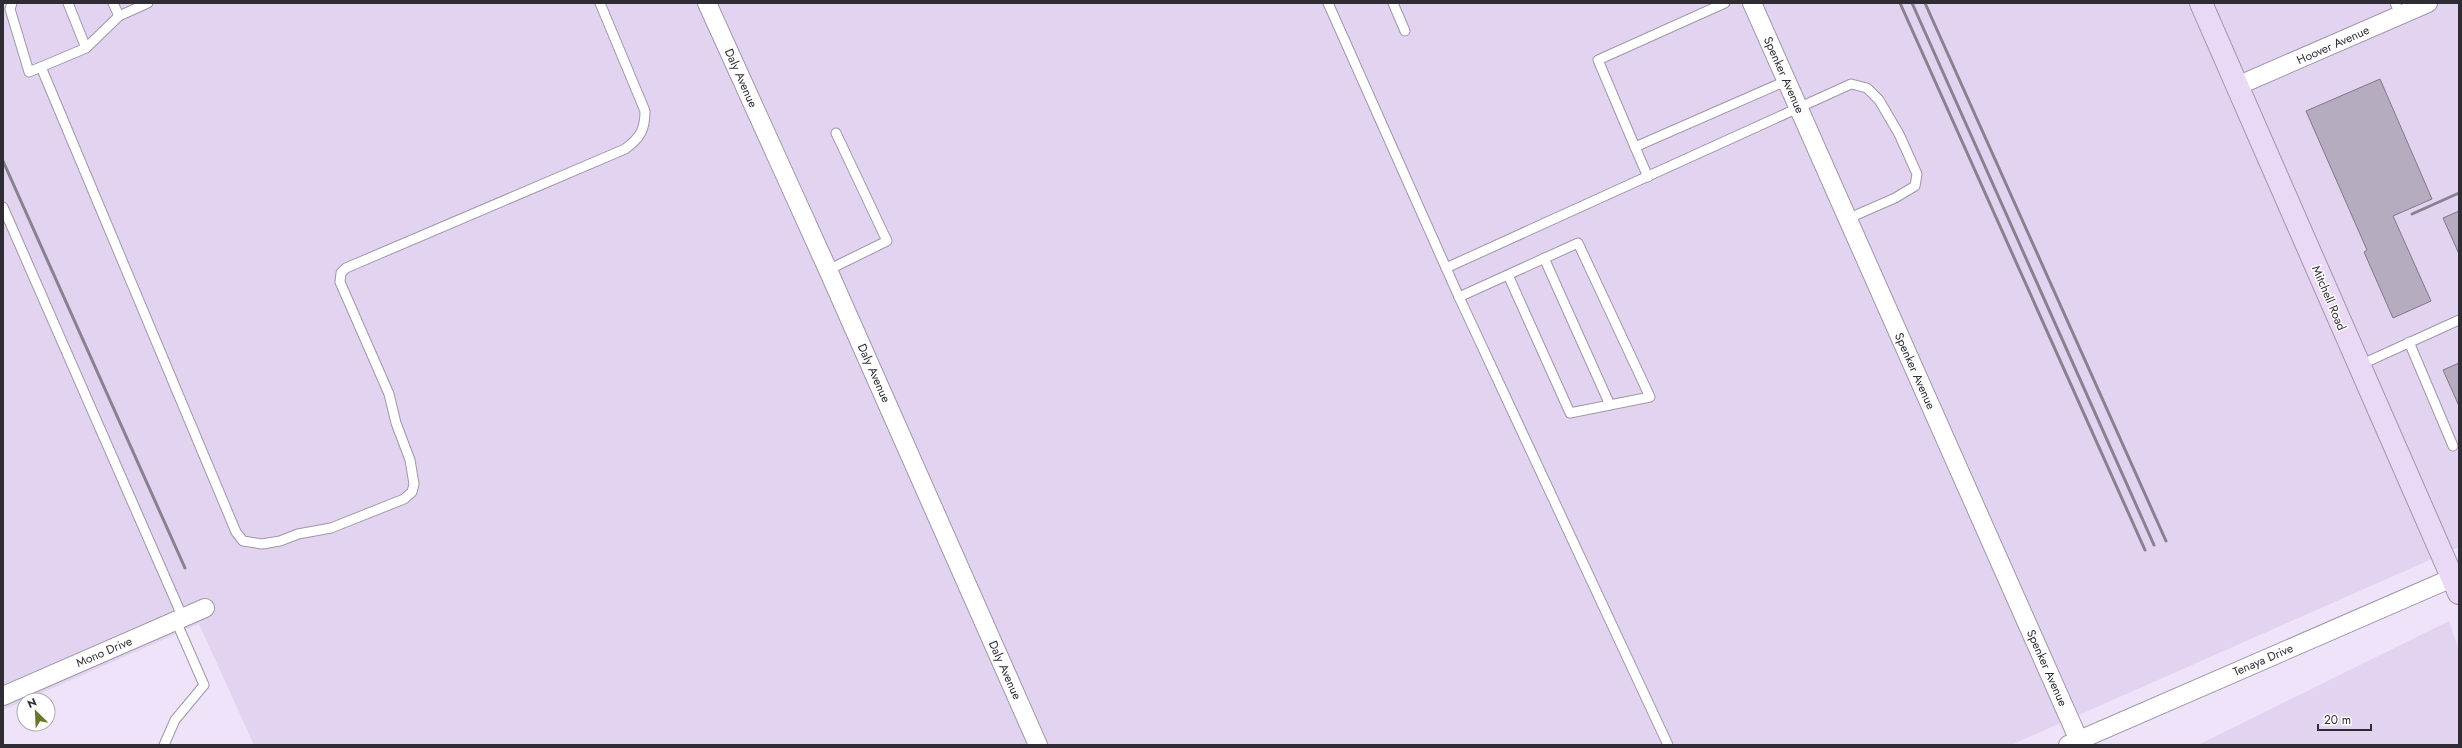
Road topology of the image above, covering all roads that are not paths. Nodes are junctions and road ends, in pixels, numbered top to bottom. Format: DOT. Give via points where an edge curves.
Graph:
graph roads {
  1 [pos="12,3"];
  2 [pos="68,3"];
  3 [pos="113,3"];
  4 [pos="148,3"];
  5 [pos="600,3"];
  6 [pos="707,3"];
  7 [pos="1328,3"];
  8 [pos="1393,3"];
  9 [pos="1725,3"];
  10 [pos="1752,3"];
  11 [pos="2201,3"];
  12 [pos="2428,3"];
  13 [pos="2398,9"];
  14 [pos="119,16"];
  15 [pos="1405,31"];
  16 [pos="86,48"];
  17 [pos="41,67"];
  18 [pos="1786,81"];
  19 [pos="2237,86"];
  20 [pos="1799,109"];
  21 [pos="836,133"];
  22 [pos="1635,147"];
  23 [pos="1648,177"];
  24 [pos="3,206"];
  25 [pos="1847,218"];
  26 [pos="1544,258"];
  27 [pos="1446,268"];
  28 [pos="828,270"];
  29 [pos="1508,275"];
  30 [pos="1459,297"];
  31 [pos="2459,320"];
  32 [pos="2410,342"];
  33 [pos="2358,365"];
  34 [pos="1610,405"];
  35 [pos="2453,446"];
  36 [pos="2457,582"];
  37 [pos="205,608"];
  38 [pos="179,619"];
  39 [pos="3,696"];
  40 [pos="2076,743"];
  41 [pos="164,745"];
  42 [pos="1038,745"];
  43 [pos="1668,745"];
  1 -- 17 [label="lane" via="10,9 29,72"];
  2 -- 16 [label="lane"];
  3 -- 14 [label="lane"];
  4 -- 14 [label="lane"];
  5 -- 17 [label="lane" via="645,111 645,126 638,140 625,149 346,268 341,273 340,282 389,394 396,423 410,460 414,484 412,492 404,499 343,524 262,544 243,541 236,532"];
  6 -- 28 [label="street, Daly Avenue"];
  7 -- 27 [label="lane"];
  8 -- 15 [label="lane"];
  9 -- 22 [label="lane" via="1598,60"];
  10 -- 18 [label="street, Spenker Avenue"];
  11 -- 19 [label="main road, Mitchell Road"];
  12 -- 13 [label="street, Hoover Avenue"];
  13 -- 19 [label="street, Hoover Avenue"];
  14 -- 16 [label="lane"];
  16 -- 17 [label="lane"];
  18 -- 20 [label="street, Spenker Avenue"];
  18 -- 22 [label="lane"];
  19 -- 33 [label="main road, Mitchell Road"];
  20 -- 23 [label="lane"];
  20 -- 25 [label="street, Spenker Avenue"];
  20 -- 25 [label="lane" via="1851,84 1867,88 1878,100 1899,134 1914,167 1917,174 1914,186 1895,198"];
  21 -- 28 [label="lane" via="887,241"];
  22 -- 23 [label="lane"];
  23 -- 27 [label="lane"];
  24 -- 38 [label="lane"];
  25 -- 40 [label="street, Spenker Avenue"];
  26 -- 29 [label="lane"];
  26 -- 34 [label="lane"];
  26 -- 34 [label="lane" via="1578,243 1650,396"];
  27 -- 30 [label="lane"];
  28 -- 42 [label="street, Daly Avenue"];
  29 -- 30 [label="lane"];
  29 -- 34 [label="lane" via="1570,413"];
  30 -- 43 [label="lane"];
  31 -- 32 [label="lane"];
  32 -- 33 [label="lane"];
  32 -- 35 [label="lane"];
  33 -- 36 [label="main road, Mitchell Road"];
  36 -- 40 [label="street, Tenaya Drive"];
  37 -- 38 [label="street, Mono Drive"];
  38 -- 39 [label="street, Mono Drive"];
  38 -- 41 [label="lane" via="204,685 175,720"];
}
